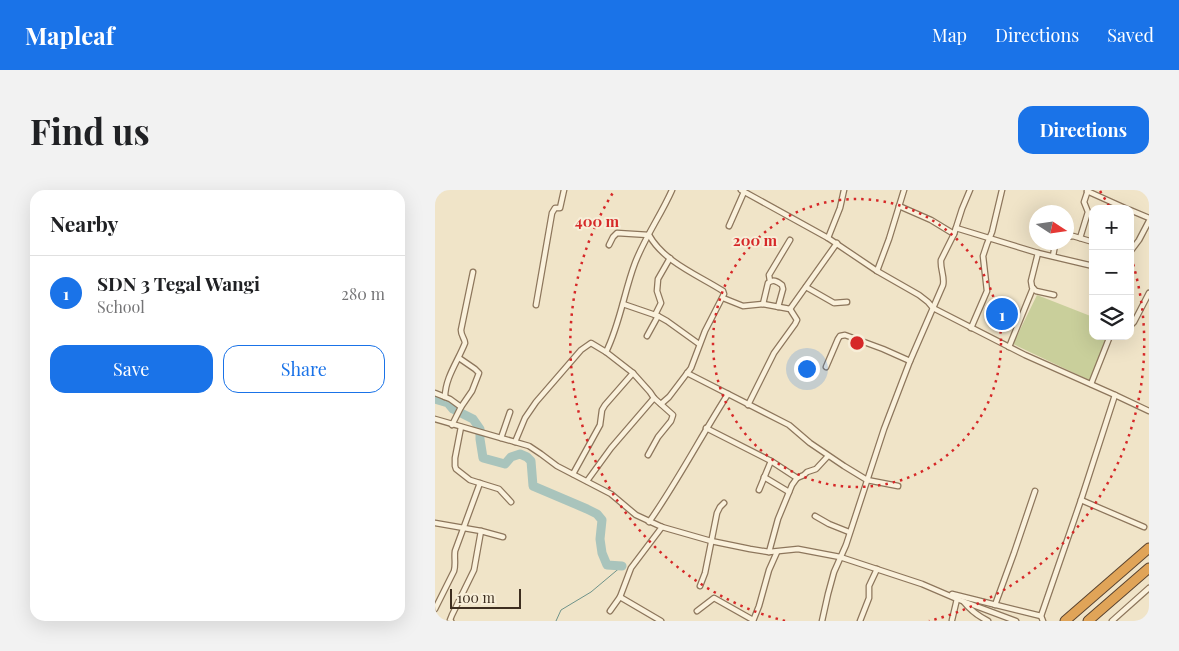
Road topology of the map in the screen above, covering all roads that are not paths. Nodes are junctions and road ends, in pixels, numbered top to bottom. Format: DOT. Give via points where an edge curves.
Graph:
graph roads {
  1 [pos="564,190"];
  2 [pos="672,190"];
  3 [pos="844,190"];
  4 [pos="904,190"];
  5 [pos="970,190"];
  6 [pos="1002,190"];
  7 [pos="743,191"];
  8 [pos="1088,191"];
  9 [pos="1120,205"];
  10 [pos="899,206"];
  11 [pos="1134,212"];
  12 [pos="1149,219"];
  13 [pos="729,226"];
  14 [pos="955,231"];
  15 [pos="649,235"];
  16 [pos="1074,236"];
  17 [pos="828,238"];
  18 [pos="1080,238"];
  19 [pos="989,239"];
  20 [pos="791,240"];
  21 [pos="1089,241"];
  22 [pos="837,243"];
  23 [pos="609,244"];
  24 [pos="1054,250"];
  25 [pos="1132,250"];
  26 [pos="1038,253"];
  27 [pos="1053,256"];
  28 [pos="670,258"];
  29 [pos="1089,265"];
  30 [pos="877,271"];
  31 [pos="473,272"];
  32 [pos="770,281"];
  33 [pos="805,287"];
  34 [pos="1033,288"];
  35 [pos="1149,293"];
  36 [pos="1054,295"];
  37 [pos="723,298"];
  38 [pos="847,302"];
  39 [pos="623,304"];
  40 [pos="763,304"];
  41 [pos="536,305"];
  42 [pos="778,307"];
  43 [pos="933,308"];
  44 [pos="790,309"];
  45 [pos="656,316"];
  46 [pos="1134,322"];
  47 [pos="971,328"];
  48 [pos="647,336"];
  49 [pos="1109,340"];
  50 [pos="699,344"];
  51 [pos="1009,346"];
  52 [pos="605,352"];
  53 [pos="459,358"];
  54 [pos="910,361"];
  55 [pos="825,367"];
  56 [pos="633,373"];
  57 [pos="687,373"];
  58 [pos="1091,384"];
  59 [pos="435,393"];
  60 [pos="728,394"];
  61 [pos="1115,395"];
  62 [pos="445,397"];
  63 [pos="654,398"];
  64 [pos="661,404"];
  65 [pos="748,405"];
  66 [pos="461,408"];
  67 [pos="1149,411"];
  68 [pos="510,412"];
  69 [pos="435,419"];
  70 [pos="452,425"];
  71 [pos="461,428"];
  72 [pos="706,428"];
  73 [pos="501,438"];
  74 [pos="515,442"];
  75 [pos="648,454"];
  76 [pos="828,456"];
  77 [pos="771,461"];
  78 [pos="573,474"];
  79 [pos="764,476"];
  80 [pos="797,478"];
  81 [pos="867,480"];
  82 [pos="475,481"];
  83 [pos="587,481"];
  84 [pos="898,486"];
  85 [pos="759,490"];
  86 [pos="1035,491"];
  87 [pos="789,492"];
  88 [pos="1081,500"];
  89 [pos="511,502"];
  90 [pos="724,504"];
  91 [pos="815,516"];
  92 [pos="649,522"];
  93 [pos="435,523"];
  94 [pos="662,527"];
  95 [pos="1144,527"];
  96 [pos="463,529"];
  97 [pos="481,531"];
  98 [pos="849,532"];
  99 [pos="503,537"];
  100 [pos="711,541"];
  101 [pos="1149,548"];
  102 [pos="769,552"];
  103 [pos="777,552"];
  104 [pos="840,557"];
  105 [pos="1149,568"];
  106 [pos="877,569"];
  107 [pos="700,586"];
  108 [pos="1149,588"];
  109 [pos="943,592"];
  110 [pos="620,597"];
  111 [pos="957,599"];
  112 [pos="963,601"];
  113 [pos="995,605"];
  114 [pos="435,609"];
  115 [pos="610,611"];
  116 [pos="697,611"];
  117 [pos="1042,618"];
  118 [pos="952,620"];
  119 [pos="450,621"];
  120 [pos="661,621"];
  121 [pos="753,621"];
  122 [pos="822,621"];
  123 [pos="860,621"];
  124 [pos="988,621"];
  125 [pos="1016,621"];
  126 [pos="1065,621"];
  127 [pos="1088,621"];
  128 [pos="1112,621"];
  1 -- 41 [label="street" via="560,208 553,211"];
  2 -- 15 [label="street"];
  3 -- 17 [label="street"];
  4 -- 10 [label="street"];
  5 -- 14 [label="street"];
  6 -- 19 [label="street"];
  7 -- 13 [label="street"];
  7 -- 17 [label="street"];
  8 -- 9 [label="street"];
  8 -- 18 [label="street" via="1085,202 1088,212"];
  10 -- 14 [label="street"];
  10 -- 30 [label="street"];
  11 -- 12 [label="street"];
  12 -- 25 [label="street"];
  14 -- 19 [label="street"];
  14 -- 43 [label="street" via="941,260 944,281"];
  15 -- 23 [label="street" via="617,233"];
  15 -- 28 [label="street" via="656,247"];
  15 -- 39 [label="street" via="635,263"];
  16 -- 18 [label="street"];
  17 -- 22 [label="street"];
  18 -- 21 [label="street"];
  19 -- 26 [label="street"];
  19 -- 47 [label="street" via="983,256 987,291"];
  20 -- 32 [label="street" via="769,276"];
  22 -- 30 [label="street"];
  22 -- 33 [label="street"];
  24 -- 27 [label="street"];
  26 -- 27 [label="street"];
  26 -- 34 [label="street" via="1031,281"];
  27 -- 29 [label="street"];
  28 -- 37 [label="street" via="723,290"];
  28 -- 45 [label="street" via="658,279 657,292 661,303"];
  30 -- 43 [label="street" via="919,294"];
  31 -- 53 [label="street" via="461,330 465,344"];
  32 -- 40 [label="street"];
  32 -- 42 [label="street" via="782,285"];
  33 -- 38 [label="street" via="834,304"];
  33 -- 44 [label="street"];
  34 -- 36 [label="street"];
  34 -- 51 [label="street"];
  35 -- 46 [label="street"];
  37 -- 40 [label="street" via="743,306"];
  37 -- 50 [label="street"];
  39 -- 45 [label="street"];
  39 -- 52 [label="street"];
  40 -- 42 [label="street"];
  42 -- 44 [label="street"];
  43 -- 47 [label="street"];
  43 -- 54 [label="street"];
  44 -- 65 [label="street" via="796,322 774,353"];
  45 -- 48 [label="street"];
  45 -- 50 [label="street"];
  47 -- 51 [label="street"];
  49 -- 58 [label="street"];
  50 -- 57 [label="street"];
  51 -- 58 [label="street"];
  52 -- 56 [label="street"];
  52 -- 74 [label="street" via="591,343 581,350 531,408"];
  53 -- 62 [label="street" via="447,382"];
  53 -- 66 [label="street" via="479,373"];
  54 -- 55 [label="street" via="841,336"];
  54 -- 81 [label="street"];
  56 -- 63 [label="street"];
  56 -- 78 [label="street" via="602,410 600,425"];
  57 -- 60 [label="street"];
  57 -- 64 [label="street"];
  58 -- 61 [label="street"];
  59 -- 62 [label="street"];
  60 -- 65 [label="street"];
  60 -- 72 [label="street"];
  61 -- 67 [label="street"];
  61 -- 88 [label="street"];
  62 -- 66 [label="street"];
  63 -- 64 [label="street"];
  63 -- 83 [label="street"];
  64 -- 75 [label="street" via="673,417"];
  65 -- 76 [label="street" via="789,425"];
  66 -- 70 [label="street"];
  68 -- 73 [label="street"];
  69 -- 70 [label="street"];
  70 -- 71 [label="street"];
  71 -- 73 [label="street"];
  71 -- 82 [label="street" via="455,466"];
  72 -- 77 [label="street"];
  72 -- 92 [label="street"];
  73 -- 74 [label="street"];
  74 -- 78 [label="street" via="534,449"];
  76 -- 80 [label="street" via="814,470"];
  76 -- 81 [label="street"];
  77 -- 79 [label="street"];
  77 -- 80 [label="street"];
  78 -- 83 [label="street"];
  79 -- 85 [label="street"];
  79 -- 87 [label="street"];
  80 -- 87 [label="street"];
  81 -- 84 [label="street"];
  81 -- 98 [label="street"];
  82 -- 89 [label="street" via="499,489"];
  82 -- 96 [label="street"];
  83 -- 92 [label="street"];
  86 -- 113 [label="street"];
  87 -- 102 [label="street"];
  88 -- 95 [label="street"];
  88 -- 117 [label="street"];
  90 -- 100 [label="street" via="717,512"];
  91 -- 98 [label="street"];
  92 -- 94 [label="street"];
  93 -- 96 [label="street"];
  94 -- 100 [label="street"];
  94 -- 110 [label="street" via="631,568"];
  96 -- 97 [label="street"];
  96 -- 114 [label="street" via="454,556 456,566"];
  97 -- 99 [label="street"];
  97 -- 119 [label="street" via="474,570"];
  98 -- 104 [label="street"];
  100 -- 102 [label="street"];
  100 -- 107 [label="street"];
  101 -- 126 [label="highway"];
  102 -- 103 [label="street"];
  103 -- 104 [label="street" via="798,549"];
  103 -- 121 [label="street"];
  104 -- 106 [label="street"];
  104 -- 122 [label="street"];
  105 -- 127 [label="highway"];
  106 -- 109 [label="street"];
  106 -- 123 [label="street"];
  108 -- 128 [label="street"];
  109 -- 111 [label="street"];
  109 -- 113 [label="street"];
  110 -- 115 [label="street"];
  110 -- 120 [label="street"];
  111 -- 112 [label="street"];
  111 -- 118 [label="street"];
  112 -- 124 [label="street"];
  112 -- 125 [label="street"];
  113 -- 117 [label="street"];
  116 -- 121 [label="street" via="714,598"];
}
